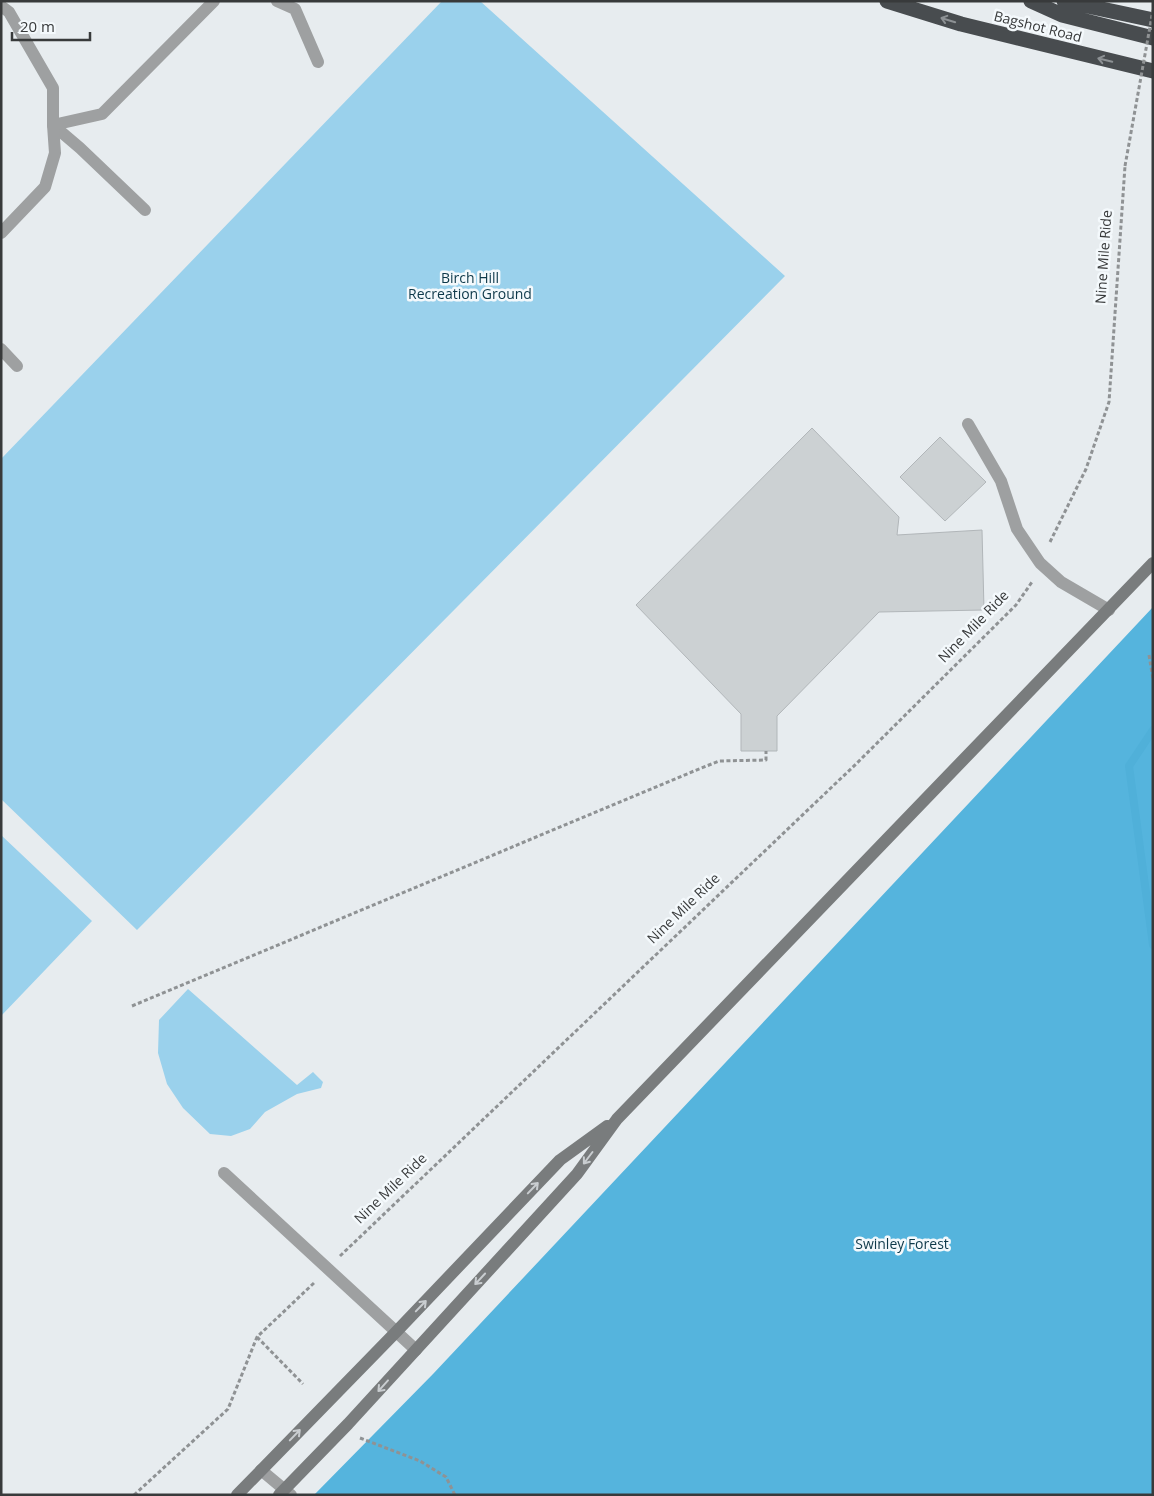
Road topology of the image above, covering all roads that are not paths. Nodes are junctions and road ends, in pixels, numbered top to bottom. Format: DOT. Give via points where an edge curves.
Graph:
graph roads {
  1 [pos="214,1"];
  2 [pos="277,1"];
  3 [pos="887,1"];
  4 [pos="1031,1"];
  5 [pos="1064,1"];
  6 [pos="1,6"];
  7 [pos="1153,20"];
  8 [pos="1153,38"];
  9 [pos="318,62"];
  10 [pos="1153,71"];
  11 [pos="53,125"];
  12 [pos="145,210"];
  13 [pos="1,233"];
  14 [pos="1,348"];
  15 [pos="17,366"];
  16 [pos="968,424"];
  17 [pos="1153,563"];
  18 [pos="1109,610"];
  19 [pos="617,1119"];
  20 [pos="224,1173"];
  21 [pos="396,1332"];
  22 [pos="416,1350"];
  23 [pos="261,1470"];
  24 [pos="285,1493"];
  25 [pos="237,1495"];
  1 -- 11 [label="street" via="102,114"];
  2 -- 9 [label="street" via="295,10"];
  10 -- 3 [label="highway, Bagshot Road, one-way" via="962,24"];
  4 -- 8 [label="highway" via="1062,15"];
  5 -- 7 [label="highway"];
  6 -- 11 [label="street" via="9,12 53,88"];
  11 -- 12 [label="street"];
  11 -- 13 [label="street" via="55,153 45,187"];
  14 -- 15 [label="street"];
  16 -- 18 [label="street" via="1001,481 1018,529 1040,563 1061,582"];
  17 -- 18 [label="main road"];
  18 -- 19 [label="main road"];
  21 -- 19 [label="main road, one-way" via="560,1160"];
  19 -- 22 [label="main road, one-way" via="577,1174"];
  20 -- 21 [label="street"];
  21 -- 22 [label="street"];
  23 -- 21 [label="main road, one-way"];
  22 -- 24 [label="main road, one-way"];
  23 -- 24 [label="street"];
  23 -- 25 [label="main road"];
}
